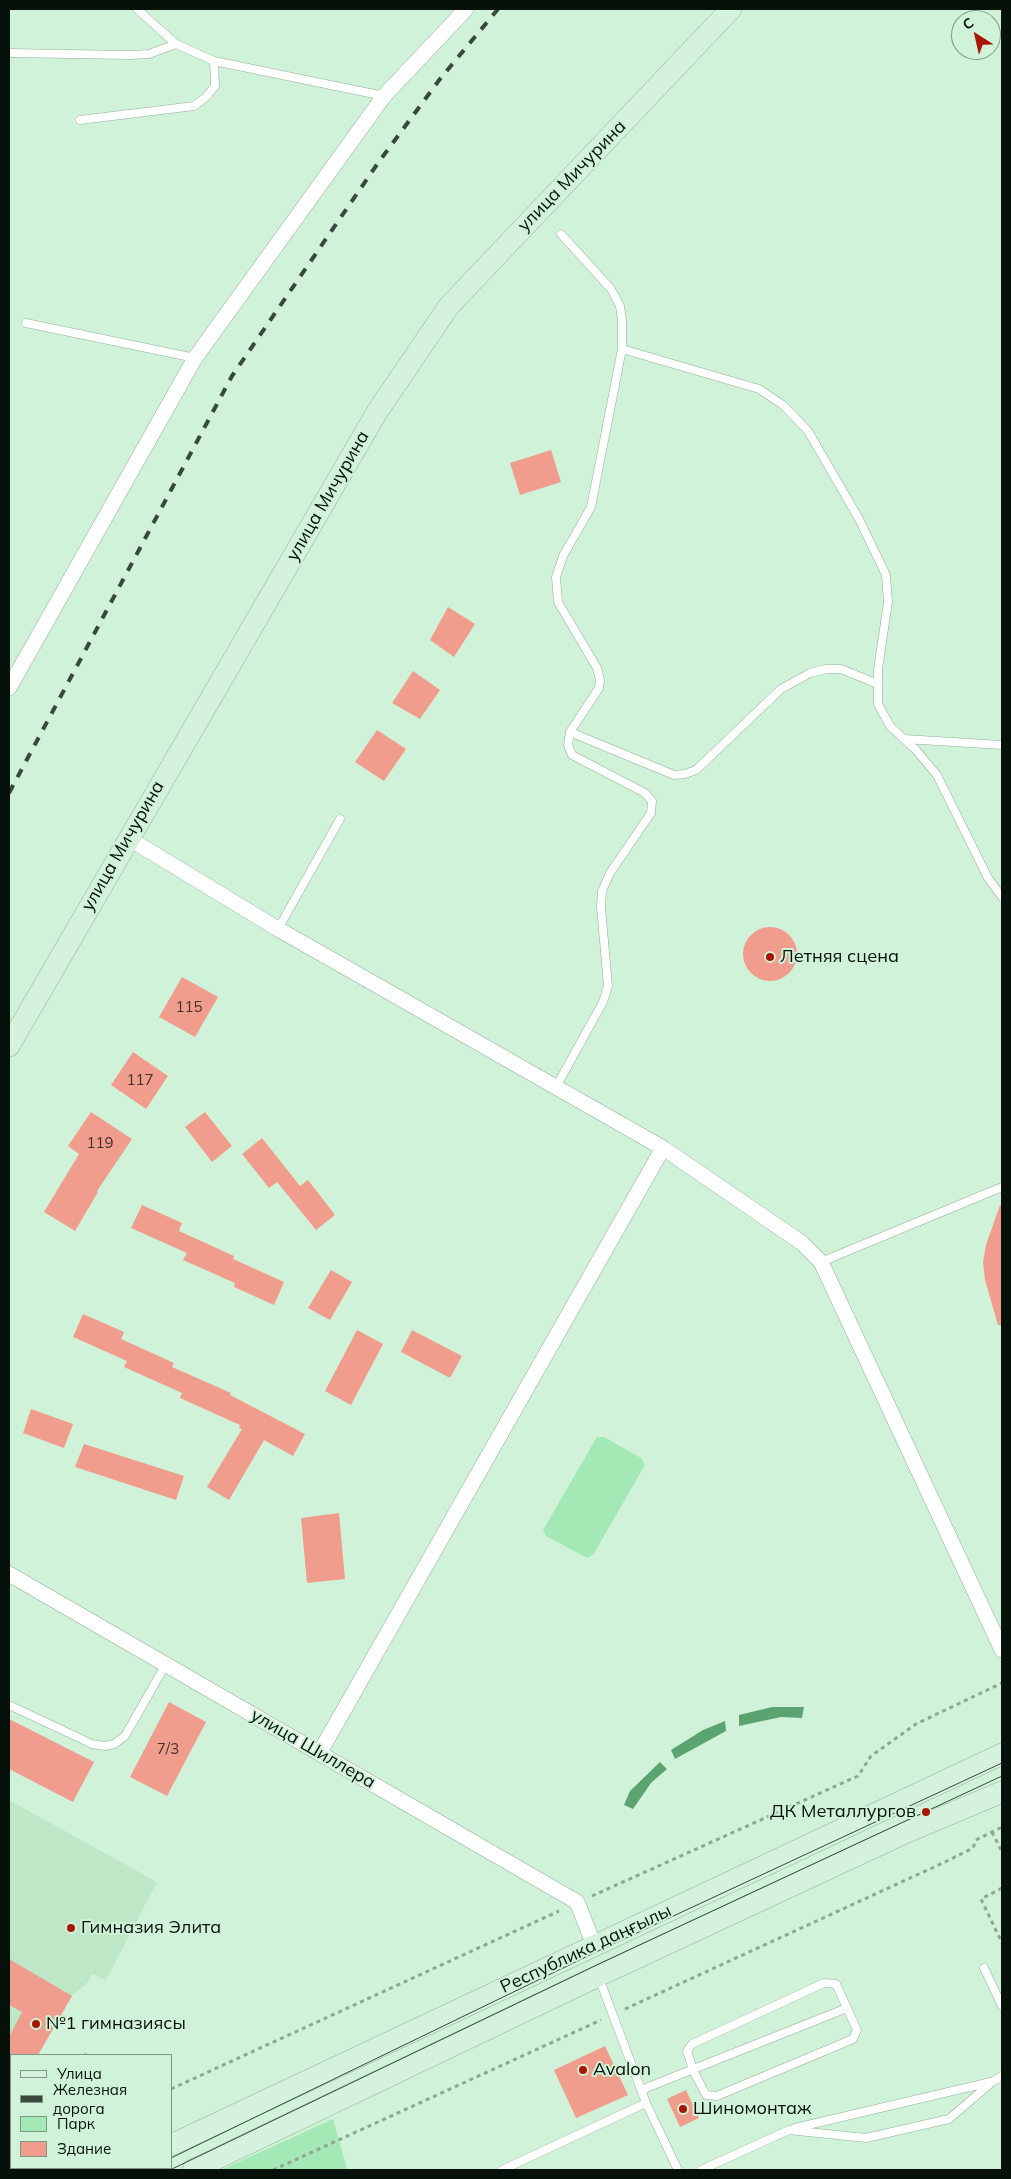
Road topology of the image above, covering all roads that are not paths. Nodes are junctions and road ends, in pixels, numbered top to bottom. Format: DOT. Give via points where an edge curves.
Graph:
graph roads {
  1 [pos="137,9"];
  2 [pos="466,9"];
  3 [pos="731,9"];
  4 [pos="176,44"];
  5 [pos="9,53"];
  6 [pos="214,61"];
  7 [pos="384,96"];
  8 [pos="80,120"];
  9 [pos="562,234"];
  10 [pos="26,323"];
  11 [pos="622,349"];
  12 [pos="195,358"];
  13 [pos="878,684"];
  14 [pos="9,688"];
  15 [pos="570,732"];
  16 [pos="904,739"];
  17 [pos="1002,745"];
  18 [pos="340,819"];
  19 [pos="128,838"];
  20 [pos="1002,897"];
  21 [pos="278,928"];
  22 [pos="9,1046"];
  23 [pos="556,1087"];
  24 [pos="663,1148"];
  25 [pos="1002,1188"];
  26 [pos="820,1262"];
  27 [pos="9,1574"];
  28 [pos="1002,1650"];
  29 [pos="166,1664"];
  30 [pos="9,1706"];
  31 [pos="320,1752"];
  32 [pos="1002,1754"];
  33 [pos="1002,1792"];
  34 [pos="594,1945"];
  35 [pos="984,1968"];
  36 [pos="598,1976"];
  37 [pos="1002,2006"];
  38 [pos="846,2008"];
  39 [pos="693,2070"];
  40 [pos="1002,2076"];
  41 [pos="992,2082"];
  42 [pos="641,2090"];
  43 [pos="646,2103"];
  44 [pos="789,2130"];
  45 [pos="172,2145"];
  46 [pos="193,2170"];
  47 [pos="502,2170"];
  48 [pos="678,2170"];
  49 [pos="701,2170"];
  1 -- 4 [label="lane"];
  2 -- 7 [label="street"];
  3 -- 19 [label="main road, улица Мичурина" via="449,306 377,412"];
  4 -- 5 [label="lane" via="149,54"];
  4 -- 6 [label="lane"];
  6 -- 7 [label="lane"];
  6 -- 8 [label="lane" via="215,86 194,106"];
  7 -- 12 [label="street"];
  9 -- 11 [label="lane" via="611,289 620,306"];
  10 -- 12 [label="lane"];
  11 -- 13 [label="lane" via="758,389 783,405 808,431 859,519 886,575 888,602"];
  11 -- 15 [label="lane" via="591,507 556,576 558,602 597,668 600,680 599,688"];
  12 -- 14 [label="street"];
  13 -- 15 [label="lane" via="841,669 810,673 781,689 696,770 685,774 674,775"];
  13 -- 16 [label="lane" via="878,704 890,726"];
  15 -- 23 [label="lane" via="568,745 572,755 645,793 652,801 651,813 610,873 602,891 608,986 603,1002"];
  16 -- 17 [label="lane"];
  16 -- 20 [label="lane" via="937,776 988,878"];
  18 -- 21 [label="lane"];
  19 -- 21 [label="street"];
  19 -- 22 [label="main road, улица Мичурина"];
  21 -- 23 [label="street"];
  23 -- 24 [label="street"];
  24 -- 26 [label="street" via="783,1229"];
  24 -- 31 [label="street"];
  25 -- 26 [label="lane"];
  26 -- 28 [label="street"];
  27 -- 29 [label="street, улица Шиллера"];
  29 -- 30 [label="lane" via="125,1736 114,1744 92,1744"];
  29 -- 31 [label="street, улица Шиллера"];
  31 -- 34 [label="street, улица Шиллера" via="577,1902"];
  32 -- 34 [label="main road, Республика даңғылы"];
  33 -- 36 [label="main road, Республика даңғылы" via="907,1832"];
  34 -- 45 [label="main road, Республика даңғылы"];
  35 -- 37 [label="lane"];
  36 -- 42 [label="lane"];
  36 -- 46 [label="main road, Республика даңғылы"];
  38 -- 39 [label="lane"];
  38 -- 39 [label="lane" via="836,1984 824,1983 692,2044 688,2051"];
  38 -- 39 [label="lane" via="857,2030 853,2039 717,2096 706,2095"];
  39 -- 42 [label="lane"];
  40 -- 41 [label="lane"];
  41 -- 44 [label="lane"];
  41 -- 44 [label="lane" via="949,2118 866,2138"];
  42 -- 43 [label="lane"];
  43 -- 47 [label="lane"];
  43 -- 48 [label="lane"];
  44 -- 49 [label="lane"];
}
